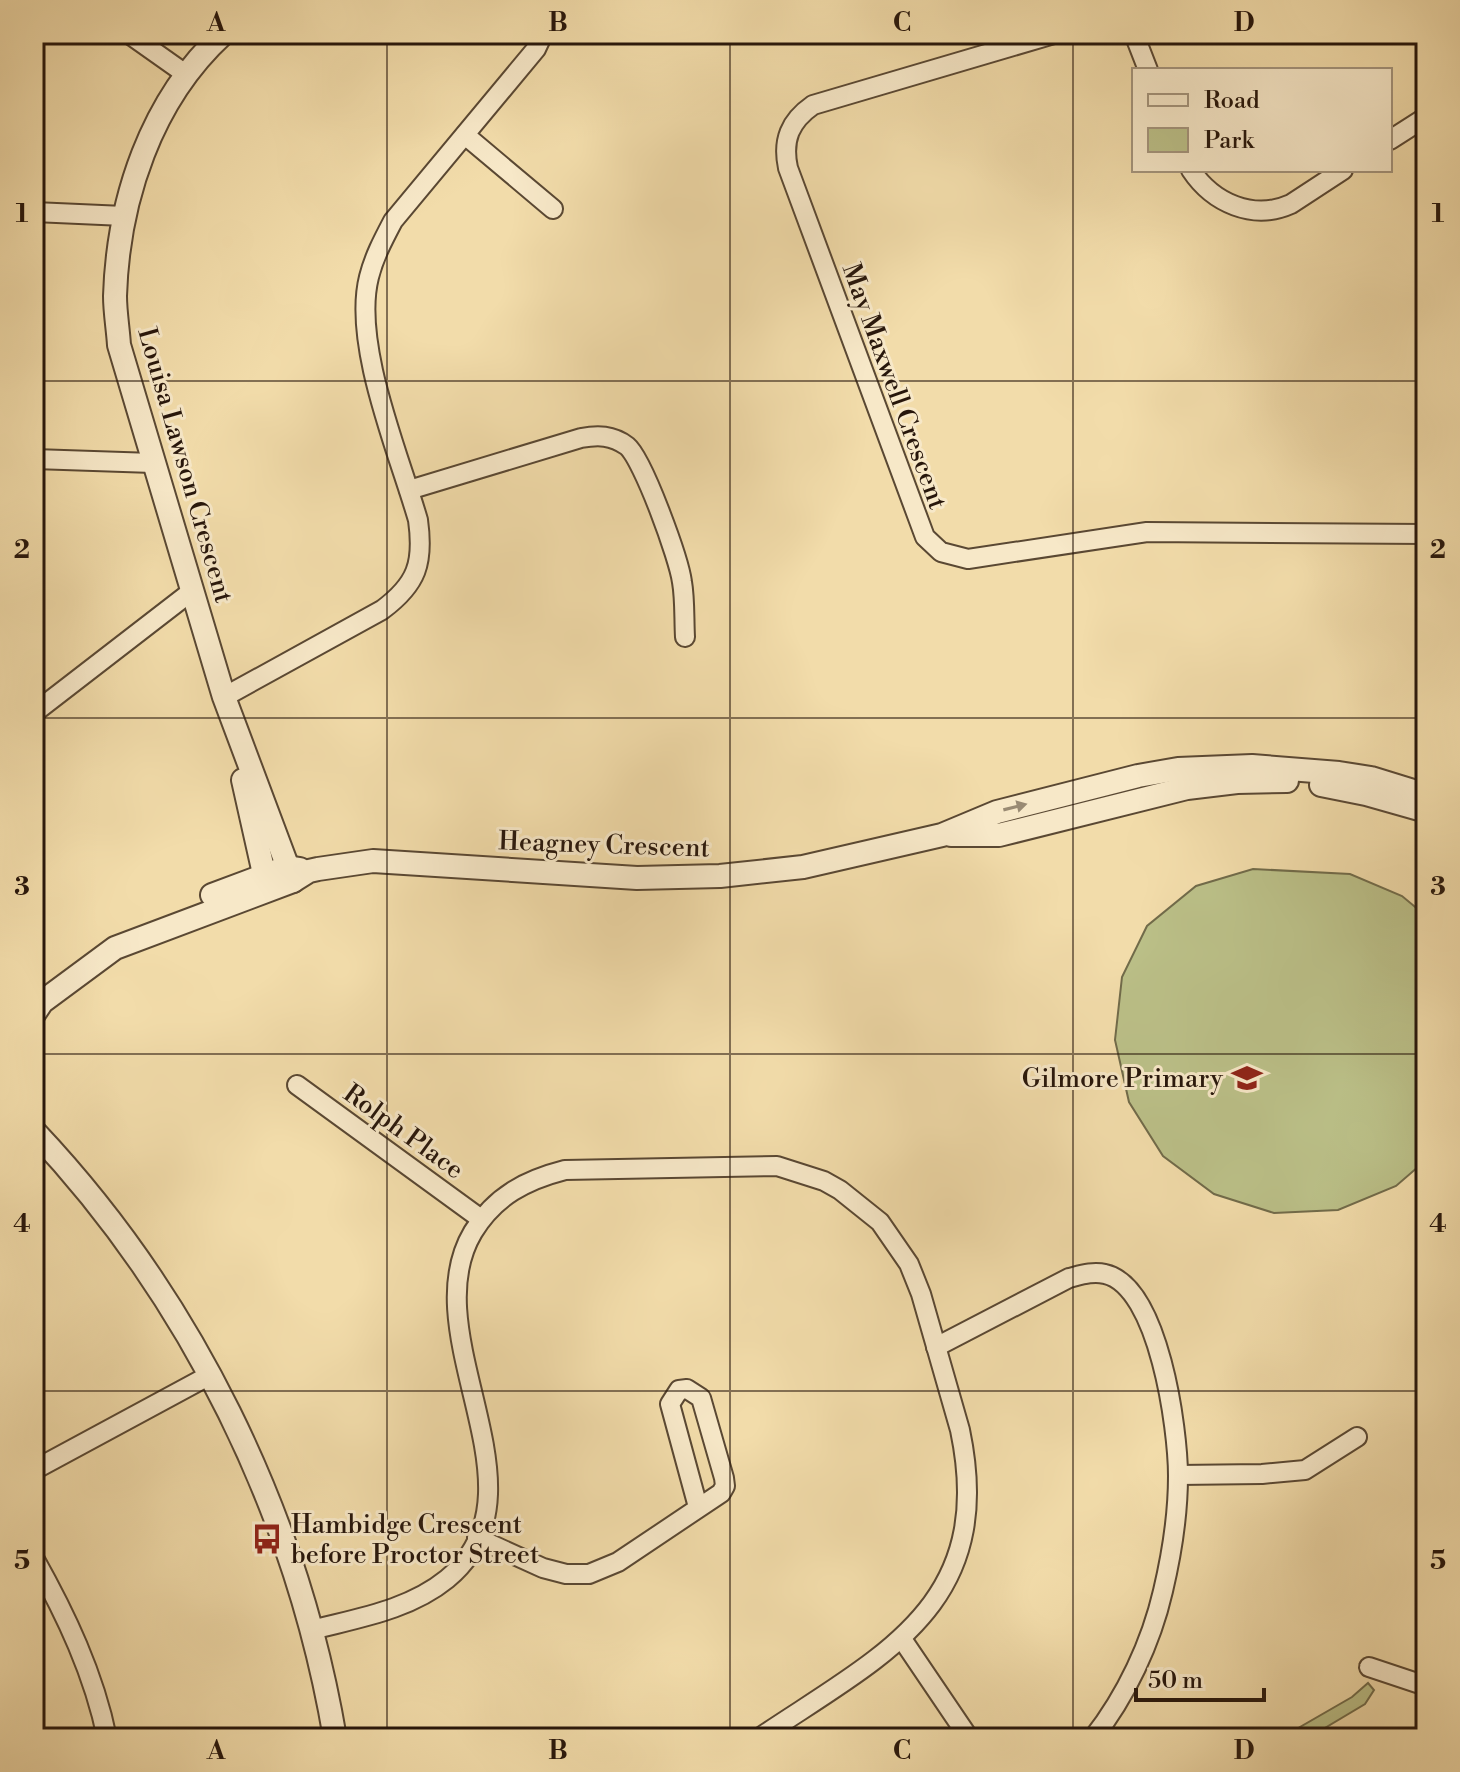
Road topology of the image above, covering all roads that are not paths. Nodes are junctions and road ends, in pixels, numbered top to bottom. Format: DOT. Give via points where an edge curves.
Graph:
graph roads {
  1 [pos="129,34"];
  2 [pos="223,34"];
  3 [pos="543,34"];
  4 [pos="1054,34"];
  5 [pos="1134,34"];
  6 [pos="998,42"];
  7 [pos="1147,68"];
  8 [pos="187,75"];
  9 [pos="1426,117"];
  10 [pos="465,135"];
  11 [pos="1392,139"];
  12 [pos="1193,172"];
  13 [pos="1340,172"];
  14 [pos="553,209"];
  15 [pos="34,212"];
  16 [pos="124,216"];
  17 [pos="34,459"];
  18 [pos="153,463"];
  19 [pos="409,490"];
  20 [pos="1426,534"];
  21 [pos="192,591"];
  22 [pos="685,637"];
  23 [pos="224,697"];
  24 [pos="34,713"];
  25 [pos="1282,774"];
  26 [pos="1426,795"];
  27 [pos="1426,811"];
  28 [pos="296,873"];
  29 [pos="265,882"];
  30 [pos="67,976"];
  31 [pos="34,993"];
  32 [pos="34,1014"];
  33 [pos="297,1085"];
  34 [pos="35,1131"];
  35 [pos="481,1219"];
  36 [pos="936,1347"];
  37 [pos="210,1375"];
  38 [pos="1357,1437"];
  39 [pos="34,1470"];
  40 [pos="1178,1475"];
  41 [pos="698,1507"];
  42 [pos="477,1538"];
  43 [pos="34,1558"];
  44 [pos="312,1630"];
  45 [pos="902,1639"];
  46 [pos="1369,1667"];
  47 [pos="1426,1686"];
  48 [pos="107,1738"];
  49 [pos="335,1738"];
  50 [pos="759,1738"];
  51 [pos="969,1738"];
  52 [pos="1093,1738"];
  1 -- 8 [label="street"];
  2 -- 8 [label="street, Louisa Lawson Crescent"];
  3 -- 10 [label="street"];
  4 -- 6 [label="street, May Maxwell Crescent"];
  5 -- 7 [label="street"];
  6 -- 20 [label="street, May Maxwell Crescent" via="813,105 799,115 786,139 788,168 925,537 941,552 968,559 1147,532"];
  8 -- 16 [label="street, Louisa Lawson Crescent" via="157,120"];
  9 -- 11 [label="street"];
  10 -- 14 [label="street"];
  10 -- 19 [label="street" via="393,221 368,280 365,330 371,365"];
  12 -- 13 [label="street" via="1227,203 1262,211 1291,204"];
  15 -- 16 [label="street"];
  16 -- 18 [label="street, Louisa Lawson Crescent" via="115,297 119,345"];
  17 -- 18 [label="street"];
  18 -- 21 [label="street, Louisa Lawson Crescent"];
  19 -- 22 [label="street" via="581,438 614,439 637,457 644,470 682,581"];
  19 -- 23 [label="street" via="421,545 418,568 400,597"];
  21 -- 23 [label="street, Louisa Lawson Crescent"];
  21 -- 24 [label="street"];
  23 -- 28 [label="street, Louisa Lawson Crescent"];
  23 -- 29 [label="street, Louisa Lawson Crescent"];
  25 -- 26 [label="street, Heagney Crescent" via="1371,778"];
  25 -- 27 [label="street, Heagney Crescent"];
  25 -- 28 [label="street, Heagney Crescent" via="1138,776 997,812 942,835 803,867 720,876 637,878 373,861"];
  28 -- 29 [label="street, Heagney Crescent"];
  29 -- 30 [label="street, Heagney Crescent" via="115,948"];
  30 -- 31 [label="street, Heagney Crescent"];
  30 -- 32 [label="street, Heagney Crescent"];
  33 -- 35 [label="street, Rolph Place"];
  34 -- 37 [label="street" via="133,1252"];
  35 -- 36 [label="street" via="511,1190 565,1170 745,1165 793,1170 840,1190 880,1222 909,1264"];
  35 -- 42 [label="street" via="461,1260 456,1306 488,1472 486,1513"];
  36 -- 40 [label="street" via="1069,1278 1093,1272 1120,1280 1140,1303 1162,1365"];
  36 -- 45 [label="street" via="964,1450 967,1509 947,1581"];
  37 -- 39 [label="street"];
  37 -- 44 [label="street" via="268,1500"];
  38 -- 40 [label="street" via="1305,1470"];
  40 -- 52 [label="street" via="1163,1594 1132,1675"];
  41 -- 41 [label="street" via="670,1404 679,1390 701,1398 724,1478 721,1493"];
  41 -- 42 [label="street" via="618,1562 589,1574 543,1568"];
  42 -- 44 [label="street" via="450,1577 424,1596"];
  43 -- 48 [label="street" via="88,1670"];
  44 -- 49 [label="street"];
  45 -- 50 [label="street"];
  45 -- 51 [label="street"];
  46 -- 47 [label="street"];
}
